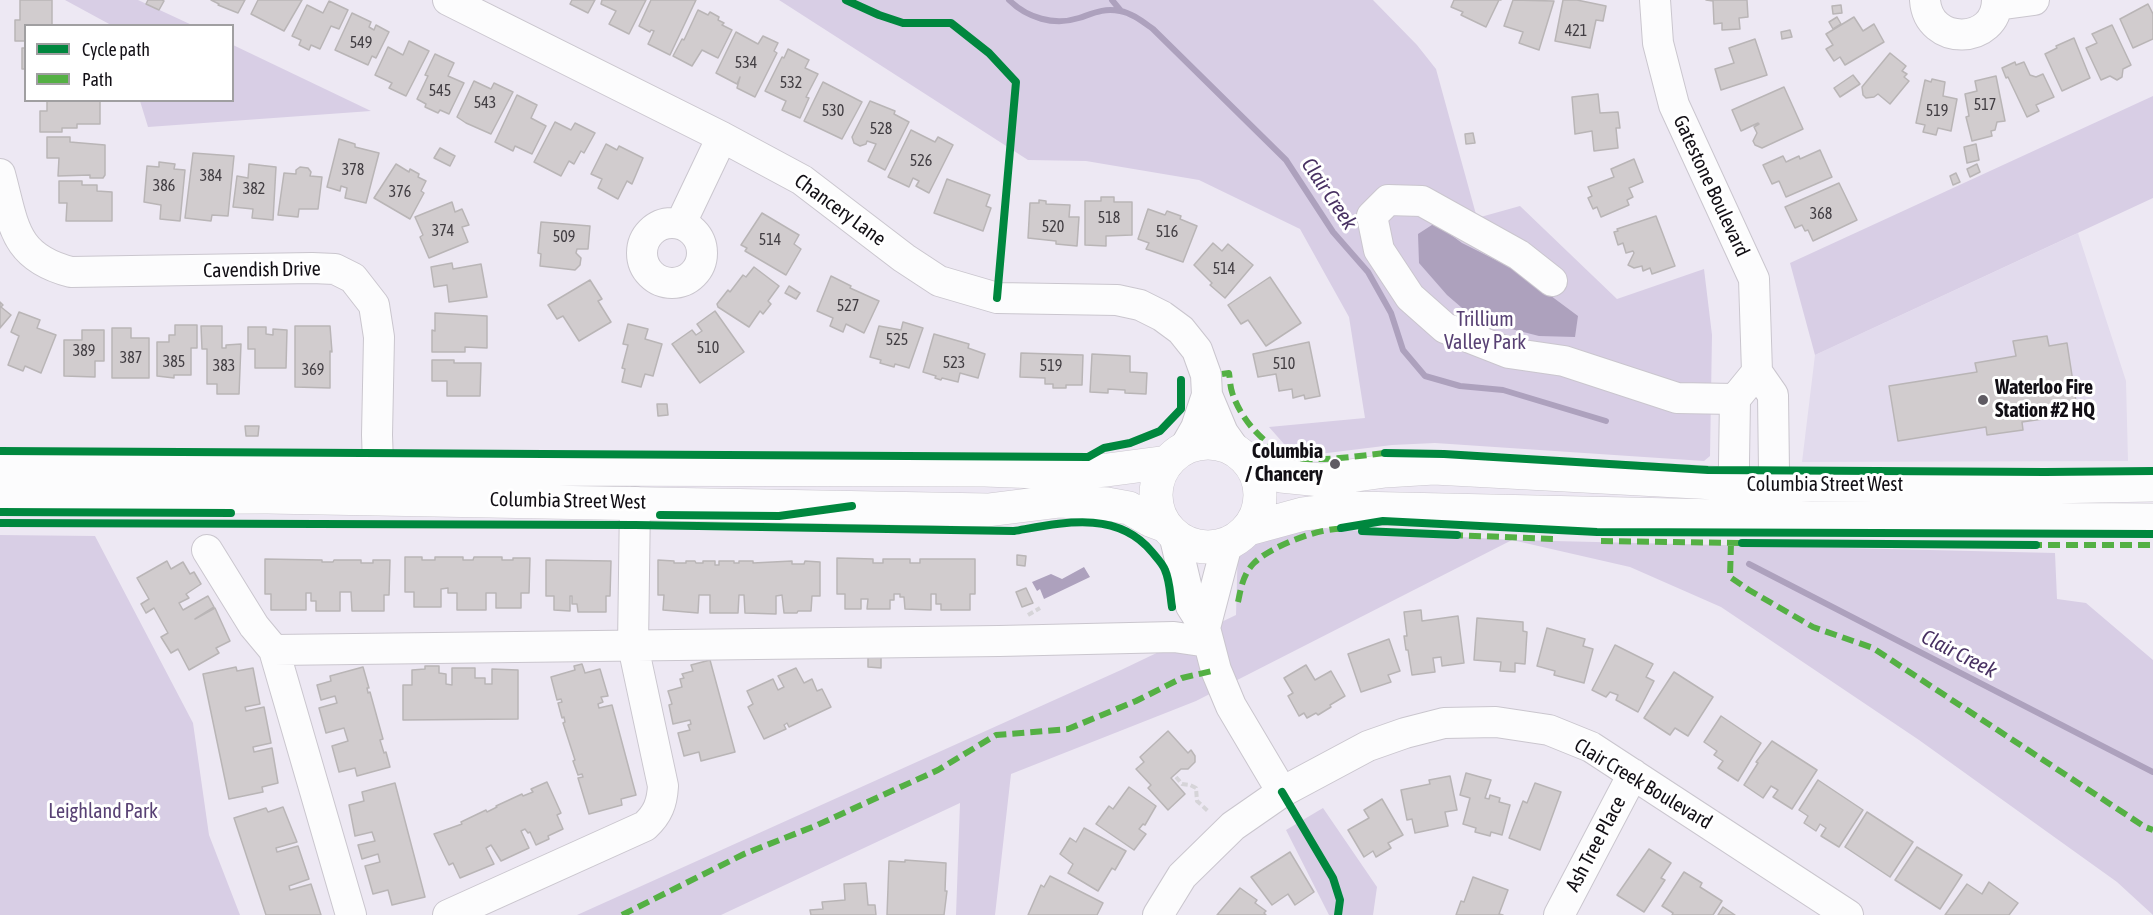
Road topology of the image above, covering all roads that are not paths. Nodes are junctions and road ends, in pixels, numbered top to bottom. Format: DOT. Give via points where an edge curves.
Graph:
graph roads {
  1 [pos="447,0"];
  2 [pos="1655,0"];
  3 [pos="1925,0"];
  4 [pos="2034,0"];
  5 [pos="1997,3"];
  6 [pos="722,137"];
  7 [pos="0,174"];
  8 [pos="681,224"];
  9 [pos="1552,280"];
  10 [pos="1757,372"];
  11 [pos="1207,395"];
  12 [pos="1735,399"];
  13 [pos="1176,455"];
  14 [pos="1242,456"];
  15 [pos="0,468"];
  16 [pos="379,484"];
  17 [pos="1734,484"];
  18 [pos="1774,484"];
  19 [pos="2153,485"];
  20 [pos="2046,487"];
  21 [pos="0,498"];
  22 [pos="635,502"];
  23 [pos="1755,517"];
  24 [pos="2046,520"];
  25 [pos="2153,520"];
  26 [pos="1170,530"];
  27 [pos="1237,537"];
  28 [pos="207,550"];
  29 [pos="1209,643"];
  30 [pos="633,646"];
  31 [pos="274,650"];
  32 [pos="1633,774"];
  33 [pos="1282,792"];
  34 [pos="351,915"];
  35 [pos="448,915"];
  36 [pos="1158,915"];
  37 [pos="1559,915"];
  38 [pos="1848,915"];
  1 -- 6 [label="street, Chancery Lane"];
  2 -- 10 [label="street, Gatestone Boulevard" via="1658,43 1674,105 1754,279"];
  3 -- 5 [label="street" via="1932,21 1945,32 1957,35 1981,29 1991,20"];
  4 -- 5 [label="street"];
  6 -- 8 [label="street"];
  6 -- 11 [label="street, Chancery Lane" via="802,180 939,281 997,298 1117,300 1162,316 1181,330 1197,350 1206,375"];
  7 -- 16 [label="street, Cavendish Drive" via="17,235 32,255 50,267 71,272 312,268 335,269 353,278 374,305 379,337"];
  9 -- 12 [label="street" via="1519,255 1422,201 1388,200 1372,216 1379,250 1410,297 1445,328 1509,353 1564,360 1677,398"];
  10 -- 12 [label="street"];
  10 -- 18 [label="street" via="1773,395"];
  11 -- 13 [label="street, Chancery Lane" via="1196,428"];
  11 -- 14 [label="street, Chancery Lane" via="1223,433"];
  12 -- 17 [label="street"];
  13 -- 14 [label="main road" via="1210,443"];
  13 -- 16 [label="main road, Columbia Street West" via="1107,470 1066,473 973,470"];
  13 -- 26 [label="main road" via="1160,477 1156,493 1158,510"];
  14 -- 17 [label="main road, Columbia Street West" via="1281,476 1321,480 1434,468"];
  14 -- 27 [label="main road" via="1256,475 1260,504 1256,517"];
  15 -- 16 [label="main road, Columbia Street West"];
  16 -- 21 [label="main road, Columbia Street West" via="267,497"];
  16 -- 22 [label="main road, Columbia Street West"];
  17 -- 18 [label="main road, Columbia Street West"];
  17 -- 23 [label="street"];
  18 -- 20 [label="main road, Columbia Street West"];
  18 -- 23 [label="street"];
  19 -- 20 [label="main road, Columbia Street West"];
  20 -- 24 [label="main road"];
  22 -- 26 [label="main road, Columbia Street West" via="988,510 1060,501 1129,508"];
  22 -- 30 [label="street"];
  23 -- 24 [label="main road, Columbia Street West"];
  23 -- 27 [label="main road, Columbia Street West" via="1354,508 1303,514"];
  24 -- 25 [label="main road, Columbia Street West"];
  26 -- 27 [label="main road" via="1199,546 1213,547"];
  26 -- 29 [label="street" via="1191,606"];
  27 -- 29 [label="street"];
  28 -- 31 [label="street" via="254,626"];
  29 -- 30 [label="street" via="1174,637"];
  29 -- 33 [label="street" via="1231,706"];
  30 -- 31 [label="street"];
  30 -- 35 [label="street" via="663,786 662,803 655,816 645,826"];
  31 -- 34 [label="street"];
  32 -- 33 [label="street, Clair Creek Boulevard" via="1591,747 1549,730 1496,722 1444,723 1368,746"];
  32 -- 37 [label="street, Ash Tree Place"];
  32 -- 38 [label="street, Clair Creek Boulevard"];
  33 -- 36 [label="street, Clair Creek Boulevard" via="1233,826 1182,876"];
}
